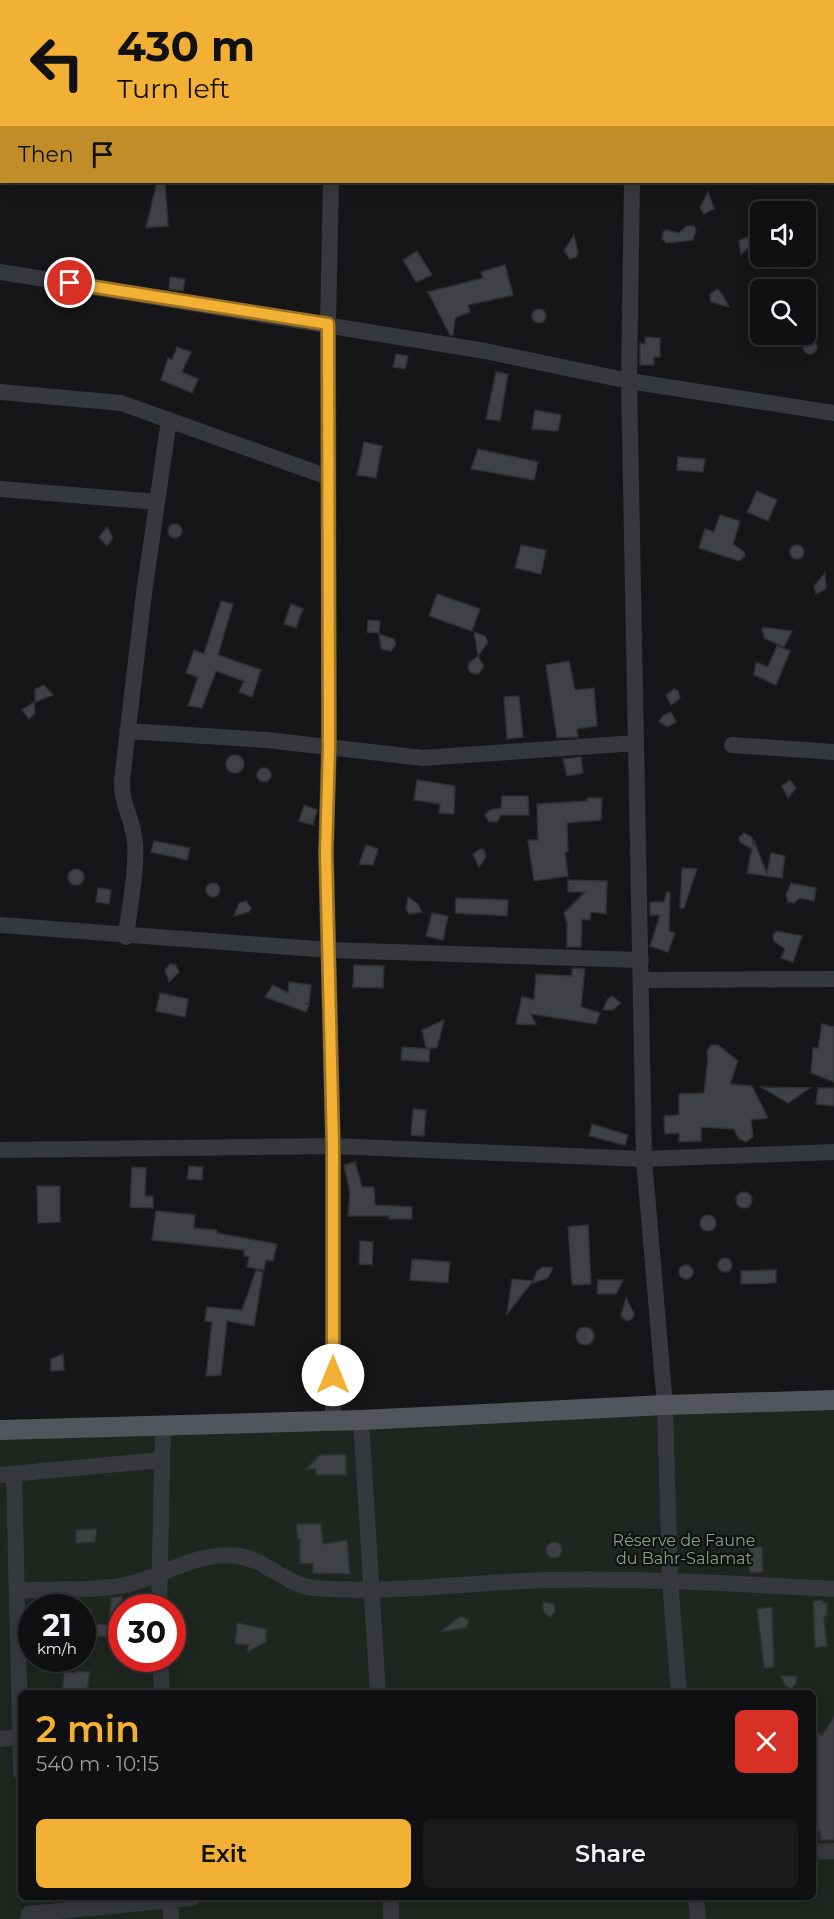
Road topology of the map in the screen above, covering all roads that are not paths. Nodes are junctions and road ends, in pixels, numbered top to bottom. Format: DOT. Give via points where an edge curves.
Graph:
graph roads {
  1 [pos="331,183"];
  2 [pos="632,183"];
  3 [pos="0,272"];
  4 [pos="328,324"];
  5 [pos="629,381"];
  6 [pos="0,392"];
  7 [pos="834,413"];
  8 [pos="169,420"];
  9 [pos="328,477"];
  10 [pos="0,489"];
  11 [pos="158,502"];
  12 [pos="127,731"];
  13 [pos="636,743"];
  14 [pos="732,745"];
  15 [pos="329,746"];
  16 [pos="834,752"];
  17 [pos="0,925"];
  18 [pos="126,937"];
  19 [pos="329,950"];
  20 [pos="641,960"];
  21 [pos="834,979"];
  22 [pos="642,980"];
  23 [pos="333,1146"];
  24 [pos="0,1150"];
  25 [pos="834,1152"];
  26 [pos="644,1159"];
  27 [pos="834,1400"];
  28 [pos="664,1404"];
  29 [pos="361,1420"];
  30 [pos="333,1421"];
  31 [pos="164,1425"];
  32 [pos="0,1430"];
  33 [pos="161,1460"];
  34 [pos="7,1475"];
  35 [pos="158,1573"];
  36 [pos="670,1580"];
  37 [pos="371,1588"];
  38 [pos="834,1589"];
  39 [pos="17,1591"];
  40 [pos="159,1594"];
  41 [pos="161,1672"];
  42 [pos="19,1690"];
  43 [pos="162,1690"];
  44 [pos="378,1690"];
  45 [pos="679,1690"];
  46 [pos="18,1737"];
  47 [pos="0,1739"];
  48 [pos="834,1851"];
  49 [pos="816,1852"];
  50 [pos="151,1900"];
  51 [pos="171,1900"];
  52 [pos="391,1900"];
  53 [pos="696,1900"];
  54 [pos="28,1912"];
  55 [pos="171,1919"];
  56 [pos="391,1919"];
  57 [pos="698,1919"];
  1 -- 4 [label="street"];
  2 -- 5 [label="street"];
  3 -- 4 [label="street"];
  4 -- 5 [label="street"];
  4 -- 9 [label="street"];
  5 -- 7 [label="street"];
  5 -- 13 [label="street"];
  6 -- 8 [label="street" via="121,403"];
  8 -- 9 [label="street"];
  8 -- 11 [label="street"];
  9 -- 15 [label="street"];
  10 -- 11 [label="street"];
  11 -- 12 [label="street"];
  12 -- 15 [label="street"];
  12 -- 18 [label="street" via="122,796 135,844"];
  13 -- 15 [label="street" via="423,758 383,756"];
  13 -- 20 [label="street"];
  14 -- 16 [label="street"];
  15 -- 19 [label="street"];
  17 -- 18 [label="street"];
  18 -- 19 [label="street"];
  19 -- 20 [label="street"];
  19 -- 23 [label="street"];
  20 -- 22 [label="street"];
  21 -- 22 [label="street"];
  22 -- 26 [label="street"];
  23 -- 24 [label="street"];
  23 -- 26 [label="street"];
  23 -- 30 [label="street"];
  25 -- 26 [label="street"];
  26 -- 28 [label="street"];
  27 -- 28 [label="main road"];
  28 -- 29 [label="main road"];
  28 -- 36 [label="street"];
  29 -- 30 [label="main road"];
  29 -- 37 [label="street"];
  30 -- 31 [label="main road"];
  31 -- 32 [label="main road"];
  31 -- 33 [label="street"];
  33 -- 34 [label="street"];
  33 -- 35 [label="street"];
  34 -- 39 [label="street"];
  35 -- 37 [label="street" via="203,1558 239,1556 305,1586"];
  35 -- 39 [label="street" via="126,1585"];
  35 -- 40 [label="street"];
  36 -- 37 [label="street" via="546,1580"];
  36 -- 38 [label="street"];
  36 -- 45 [label="street"];
  37 -- 44 [label="street"];
  39 -- 42 [label="street"];
  41 -- 43 [label="street"];
  46 -- 47 [label="street"];
  48 -- 49 [label="street"];
  50 -- 54 [label="street"];
  51 -- 55 [label="street"];
  52 -- 56 [label="street"];
  53 -- 57 [label="street"];
}
